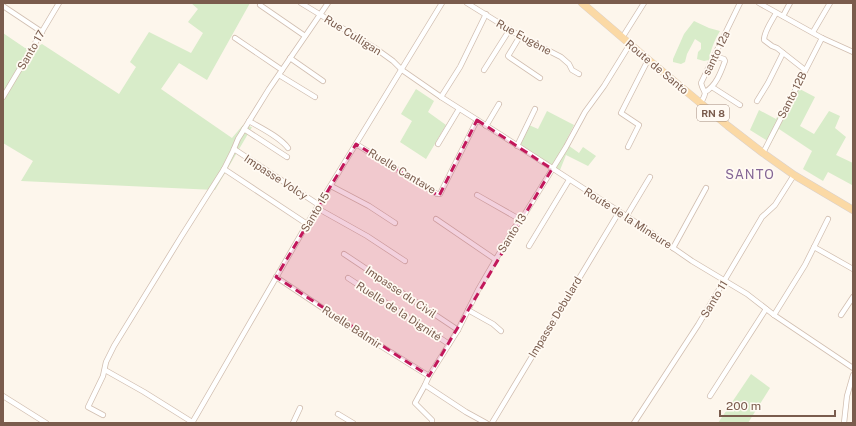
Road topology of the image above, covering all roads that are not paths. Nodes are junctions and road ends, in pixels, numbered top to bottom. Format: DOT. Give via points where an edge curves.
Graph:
graph roads {
  1 [pos="59,3"];
  2 [pos="301,3"];
  3 [pos="328,3"];
  4 [pos="442,3"];
  5 [pos="467,3"];
  6 [pos="582,3"];
  7 [pos="644,3"];
  8 [pos="740,3"];
  9 [pos="759,3"];
  10 [pos="790,3"];
  11 [pos="830,3"];
  12 [pos="260,5"];
  13 [pos="3,6"];
  14 [pos="776,12"];
  15 [pos="320,14"];
  16 [pos="486,14"];
  17 [pos="783,16"];
  18 [pos="510,29"];
  19 [pos="42,32"];
  20 [pos="813,32"];
  21 [pos="305,36"];
  22 [pos="520,36"];
  23 [pos="235,38"];
  24 [pos="622,38"];
  25 [pos="822,38"];
  26 [pos="630,44"];
  27 [pos="853,51"];
  28 [pos="783,53"];
  29 [pos="714,56"];
  30 [pos="290,58"];
  31 [pos="648,60"];
  32 [pos="282,70"];
  33 [pos="402,70"];
  34 [pos="484,70"];
  35 [pos="805,70"];
  36 [pos="579,74"];
  37 [pos="279,75"];
  38 [pos="540,78"];
  39 [pos="324,81"];
  40 [pos="712,87"];
  41 [pos="705,92"];
  42 [pos="3,97"];
  43 [pos="315,97"];
  44 [pos="440,97"];
  45 [pos="757,101"];
  46 [pos="701,103"];
  47 [pos="499,104"];
  48 [pos="740,105"];
  49 [pos="535,108"];
  50 [pos="459,109"];
  51 [pos="477,120"];
  52 [pos="249,121"];
  53 [pos="486,126"];
  54 [pos="244,129"];
  55 [pos="356,144"];
  56 [pos="438,144"];
  57 [pos="517,146"];
  58 [pos="628,147"];
  59 [pos="288,148"];
  60 [pos="234,149"];
  61 [pos="763,153"];
  62 [pos="287,157"];
  63 [pos="224,168"];
  64 [pos="552,169"];
  65 [pos="794,175"];
  66 [pos="650,177"];
  67 [pos="568,180"];
  68 [pos="331,186"];
  69 [pos="706,188"];
  70 [pos="477,195"];
  71 [pos="318,206"];
  72 [pos="853,210"];
  73 [pos="619,212"];
  74 [pos="626,217"];
  75 [pos="436,219"];
  76 [pos="521,220"];
  77 [pos="828,220"];
  78 [pos="395,223"];
  79 [pos="307,224"];
  80 [pos="529,246"];
  81 [pos="814,247"];
  82 [pos="673,248"];
  83 [pos="344,254"];
  84 [pos="496,260"];
  85 [pos="405,261"];
  86 [pos="853,269"];
  87 [pos="276,277"];
  88 [pos="348,278"];
  89 [pos="725,281"];
  90 [pos="853,297"];
  91 [pos="766,309"];
  92 [pos="468,310"];
  93 [pos="841,314"];
  94 [pos="774,315"];
  95 [pos="458,330"];
  96 [pos="501,331"];
  97 [pos="449,344"];
  98 [pos="853,368"];
  99 [pos="105,370"];
  100 [pos="853,375"];
  101 [pos="429,376"];
  102 [pos="425,385"];
  103 [pos="3,396"];
  104 [pos="710,396"];
  105 [pos="300,408"];
  106 [pos="338,414"];
  107 [pos="102,415"];
  108 [pos="46,423"];
  109 [pos="192,423"];
  110 [pos="293,423"];
  111 [pos="353,423"];
  112 [pos="432,423"];
  113 [pos="486,423"];
  114 [pos="492,423"];
  115 [pos="634,423"];
  116 [pos="844,423"];
  1 -- 19 [label="street, Santo 17"];
  2 -- 15 [label="street, Rue Culligan"];
  3 -- 15 [label="street"];
  4 -- 33 [label="street, Santo 15"];
  5 -- 16 [label="street, Rue Eugène"];
  6 -- 24 [label="main road, Route de Santo / RN 8"];
  7 -- 24 [label="street"];
  8 -- 29 [label="street, santo 12a"];
  9 -- 14 [label="street"];
  10 -- 17 [label="street"];
  11 -- 20 [label="street"];
  12 -- 21 [label="street"];
  13 -- 19 [label="street"];
  14 -- 17 [label="street"];
  14 -- 28 [label="street" via="764,40"];
  15 -- 21 [label="street"];
  15 -- 33 [label="street, Rue Culligan" via="375,48"];
  16 -- 18 [label="street, Rue Eugène"];
  16 -- 44 [label="street" via="463,62"];
  17 -- 20 [label="street"];
  18 -- 22 [label="street, Rue Eugène"];
  18 -- 34 [label="street"];
  19 -- 42 [label="street, Santo 17"];
  20 -- 25 [label="street"];
  21 -- 30 [label="street"];
  22 -- 36 [label="street, Rue Eugène" via="561,58"];
  22 -- 38 [label="street" via="508,56"];
  23 -- 32 [label="street"];
  24 -- 26 [label="main road, Route de Santo / RN 8"];
  25 -- 27 [label="street"];
  25 -- 35 [label="street, Santo 12B"];
  26 -- 31 [label="main road, Route de Santo / RN 8"];
  26 -- 64 [label="street, Santo 13" via="585,112"];
  28 -- 35 [label="street"];
  28 -- 45 [label="street"];
  29 -- 40 [label="street" via="725,61"];
  29 -- 41 [label="street, santo 12a" via="701,83"];
  30 -- 32 [label="street"];
  30 -- 39 [label="street"];
  31 -- 46 [label="main road, Route de Santo / RN 8"];
  31 -- 58 [label="street" via="621,113 639,125"];
  32 -- 37 [label="street"];
  33 -- 44 [label="street, Route de la Mineure"];
  33 -- 55 [label="street, Santo 15"];
  35 -- 61 [label="street, Santo 12B"];
  37 -- 43 [label="street"];
  37 -- 52 [label="street"];
  40 -- 41 [label="street"];
  40 -- 48 [label="street"];
  41 -- 46 [label="street, santo 12a"];
  44 -- 50 [label="street, Route de la Mineure"];
  46 -- 61 [label="main road, Route de Santo / RN 8"];
  47 -- 53 [label="street"];
  49 -- 57 [label="street"];
  50 -- 51 [label="street, Route de la Mineure"];
  50 -- 56 [label="street"];
  51 -- 53 [label="street, Route de la Mineure"];
  51 -- 55 [label="street, Ruelle Cantave" via="440,194"];
  52 -- 54 [label="street"];
  52 -- 59 [label="street"];
  53 -- 57 [label="street, Route de la Mineure"];
  54 -- 60 [label="street"];
  54 -- 62 [label="street"];
  55 -- 68 [label="street, Santo 15"];
  57 -- 64 [label="street, Route de la Mineure"];
  60 -- 63 [label="street"];
  60 -- 71 [label="street, Impasse Volcy"];
  61 -- 65 [label="main road, Route de Santo / RN 8"];
  63 -- 79 [label="street"];
  63 -- 99 [label="street" via="114,346"];
  64 -- 67 [label="street, Route de la Mineure"];
  64 -- 76 [label="street, Santo 13"];
  65 -- 72 [label="main road, Route de Santo / RN 8"];
  65 -- 89 [label="street, Santo 11" via="775,205 762,217"];
  66 -- 74 [label="street"];
  67 -- 73 [label="street, Route de la Mineure"];
  67 -- 80 [label="street"];
  68 -- 71 [label="street, Santo 15"];
  68 -- 78 [label="street"];
  69 -- 82 [label="street"];
  70 -- 76 [label="street"];
  71 -- 79 [label="street, Santo 15"];
  71 -- 85 [label="street, Impasse Volcy"];
  73 -- 74 [label="street, Route de la Mineure"];
  73 -- 114 [label="street, Impasse Debulard"];
  74 -- 82 [label="street, Route de la Mineure"];
  75 -- 84 [label="street"];
  76 -- 84 [label="street, Santo 13"];
  77 -- 81 [label="street"];
  79 -- 87 [label="street, Santo 15"];
  81 -- 86 [label="street"];
  81 -- 94 [label="street"];
  82 -- 89 [label="street, Route de la Mineure"];
  83 -- 95 [label="street, Impasse du Civil"];
  84 -- 92 [label="street, Santo 13"];
  87 -- 101 [label="street, Ruelle Balmir"];
  87 -- 109 [label="street, Santo 15"];
  88 -- 97 [label="street, Ruelle de la Dignité"];
  89 -- 91 [label="street, Route de la Mineure"];
  89 -- 115 [label="street, Santo 11"];
  90 -- 93 [label="street"];
  91 -- 94 [label="street, Route de la Mineure"];
  91 -- 104 [label="street"];
  92 -- 95 [label="street, Santo 13"];
  92 -- 96 [label="street"];
  94 -- 98 [label="street, Route de la Mineure"];
  95 -- 97 [label="street, Santo 13"];
  97 -- 101 [label="street, Santo 13"];
  99 -- 107 [label="street" via="88,407"];
  99 -- 109 [label="street"];
  100 -- 116 [label="street" via="846,396"];
  101 -- 102 [label="street, Santo 13"];
  102 -- 112 [label="street, Santo 13" via="415,403"];
  102 -- 113 [label="street"];
  103 -- 108 [label="street"];
  105 -- 110 [label="street"];
  106 -- 111 [label="street"];
}
